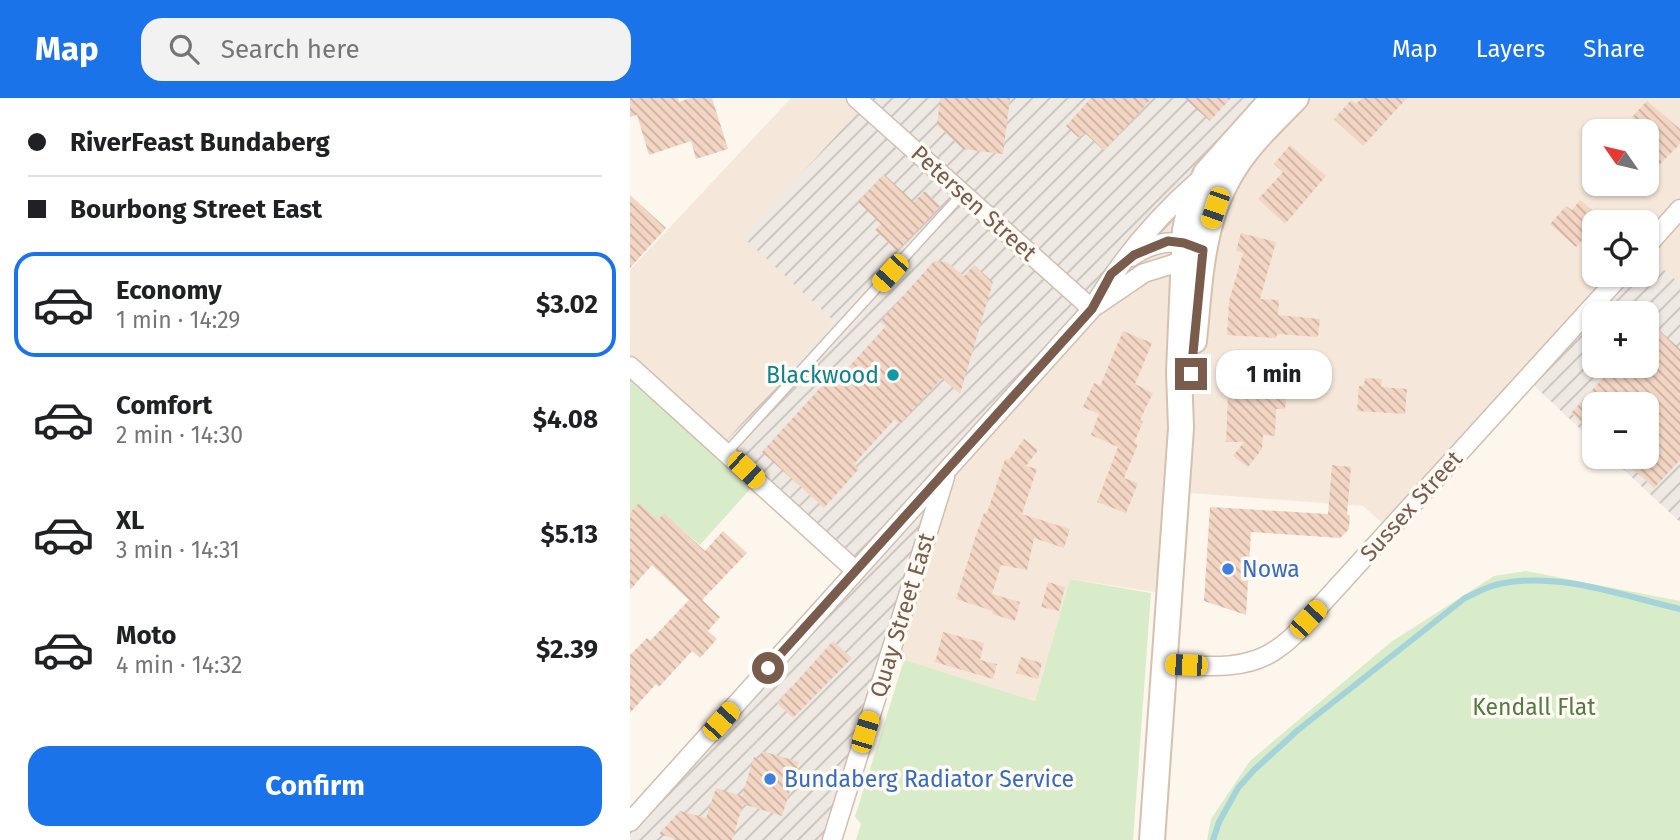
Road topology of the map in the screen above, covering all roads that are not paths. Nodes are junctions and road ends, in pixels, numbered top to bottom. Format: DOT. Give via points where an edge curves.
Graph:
graph roads {
  1 [pos="856,98"];
  2 [pos="1273,98"];
  3 [pos="1296,98"];
  4 [pos="1206,173"];
  5 [pos="963,193"];
  6 [pos="1680,209"];
  7 [pos="1659,233"];
  8 [pos="1190,251"];
  9 [pos="1117,268"];
  10 [pos="1610,287"];
  11 [pos="1092,309"];
  12 [pos="630,366"];
  13 [pos="727,452"];
  14 [pos="947,470"];
  15 [pos="856,571"];
  16 [pos="1165,664"];
  17 [pos="630,821"];
  18 [pos="832,840"];
  19 [pos="1152,840"];
  1 -- 5 [label="street, Petersen Street"];
  2 -- 4 [label="main road"];
  3 -- 8 [label="main road" via="1243,155"];
  4 -- 8 [label="main road" via="1190,207"];
  4 -- 9 [label="street"];
  5 -- 11 [label="street, Petersen Street"];
  5 -- 13 [label="lane"];
  6 -- 7 [label="street"];
  8 -- 9 [label="street" via="1168,241 1147,248"];
  8 -- 11 [label="street" via="1143,273"];
  8 -- 16 [label="main road" via="1179,372 1181,428"];
  9 -- 11 [label="street"];
  10 -- 16 [label="street, Sussex Street" via="1278,649 1246,663"];
  11 -- 14 [label="street"];
  12 -- 13 [label="street"];
  13 -- 15 [label="street"];
  14 -- 15 [label="street"];
  14 -- 18 [label="street, Quay Street East"];
  15 -- 17 [label="street"];
  16 -- 19 [label="main road"];
}
